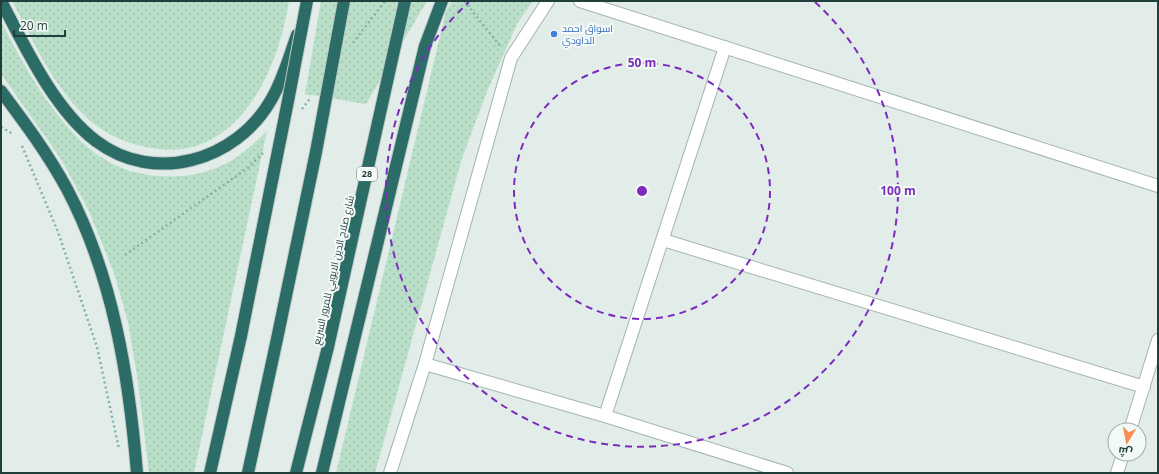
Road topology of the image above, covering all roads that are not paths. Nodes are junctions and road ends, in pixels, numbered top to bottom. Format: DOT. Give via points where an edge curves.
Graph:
graph roads {
  1 [pos="1,1"];
  2 [pos="344,1"];
  3 [pos="406,1"];
  4 [pos="442,1"];
  5 [pos="548,1"];
  6 [pos="580,1"];
  7 [pos="306,7"];
  8 [pos="725,47"];
  9 [pos="1,91"];
  10 [pos="1158,186"];
  11 [pos="662,240"];
  12 [pos="1158,340"];
  13 [pos="425,364"];
  14 [pos="1144,387"];
  15 [pos="605,416"];
  16 [pos="1133,422"];
  17 [pos="1120,462"];
  18 [pos="137,473"];
  19 [pos="210,473"];
  20 [pos="248,473"];
  21 [pos="296,473"];
  22 [pos="322,473"];
  23 [pos="390,473"];
  24 [pos="787,473"];
  25 [pos="1117,473"];
  1 -- 7 [label="highway, bridge" via="52,91 81,127 109,149 149,162 179,162 206,156 232,143 246,130 271,100 285,70"];
  2 -- 20 [label="highway, bridge" via="316,152"];
  3 -- 21 [label="highway, شارع صلاح الدين الايوبي للمرور السريع / 28" via="328,347"];
  4 -- 22 [label="highway" via="417,76"];
  5 -- 13 [label="street" via="510,58"];
  6 -- 8 [label="street"];
  7 -- 19 [label="highway, bridge" via="241,336"];
  8 -- 10 [label="street"];
  8 -- 11 [label="street"];
  9 -- 18 [label="highway" via="51,161 64,184 86,230 99,266 115,323 127,386"];
  11 -- 14 [label="street"];
  11 -- 15 [label="street"];
  12 -- 14 [label="street"];
  13 -- 15 [label="street"];
  13 -- 23 [label="street"];
  14 -- 16 [label="street"];
  15 -- 24 [label="street"];
  17 -- 25 [label="street"];
}
